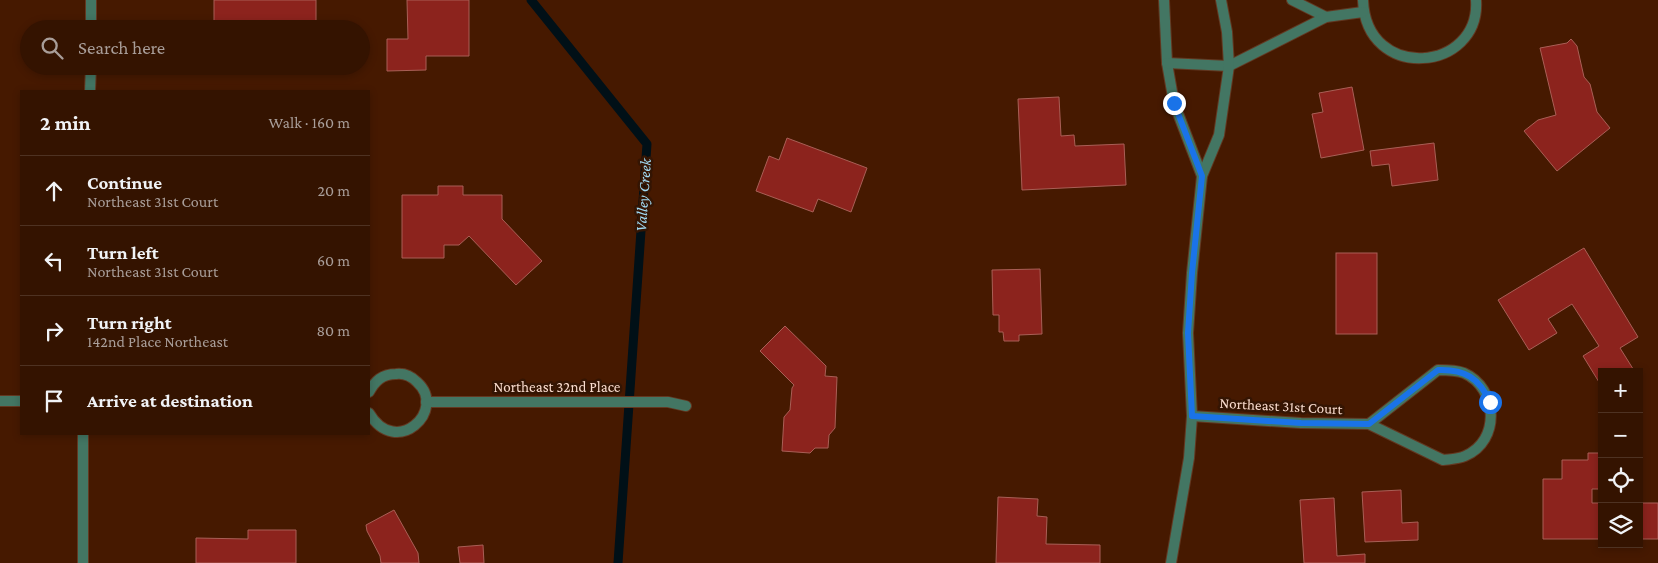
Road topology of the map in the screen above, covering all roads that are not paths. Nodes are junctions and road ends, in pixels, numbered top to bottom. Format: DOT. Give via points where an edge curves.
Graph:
graph roads {
  1 [pos="91,0"];
  2 [pos="1164,0"];
  3 [pos="1221,0"];
  4 [pos="1292,0"];
  5 [pos="1363,0"];
  6 [pos="1476,0"];
  7 [pos="1363,12"];
  8 [pos="1326,18"];
  9 [pos="91,20"];
  10 [pos="1167,63"];
  11 [pos="1229,66"];
  12 [pos="91,75"];
  13 [pos="90,90"];
  14 [pos="1202,176"];
  15 [pos="370,390"];
  16 [pos="0,401"];
  17 [pos="20,401"];
  18 [pos="426,402"];
  19 [pos="686,406"];
  20 [pos="370,415"];
  21 [pos="1192,416"];
  22 [pos="1369,424"];
  23 [pos="84,435"];
  24 [pos="83,563"];
  25 [pos="1171,563"];
  1 -- 9 [label="street"];
  2 -- 10 [label="street"];
  3 -- 11 [label="street"];
  4 -- 8 [label="street"];
  5 -- 7 [label="street"];
  6 -- 7 [label="street" via="1473,22 1466,35 1444,54 1430,58 1400,56 1387,49 1368,27"];
  7 -- 8 [label="street"];
  8 -- 11 [label="street"];
  10 -- 11 [label="street"];
  10 -- 14 [label="street" via="1174,103"];
  11 -- 14 [label="street" via="1219,135"];
  12 -- 13 [label="street"];
  14 -- 21 [label="street" via="1188,333"];
  15 -- 18 [label="street" via="381,377 401,373 419,383"];
  16 -- 17 [label="street"];
  18 -- 19 [label="street, Northeast 32nd Place" via="668,402"];
  18 -- 20 [label="street" via="419,422 402,432 382,428"];
  21 -- 22 [label="street, Northeast 31st Court"];
  21 -- 25 [label="street" via="1189,458"];
  22 -- 22 [label="street, Northeast 31st Court" via="1438,370 1464,373 1476,380 1490,402 1492,416 1485,439 1477,448 1467,455 1443,460"];
  23 -- 24 [label="street"];
}
